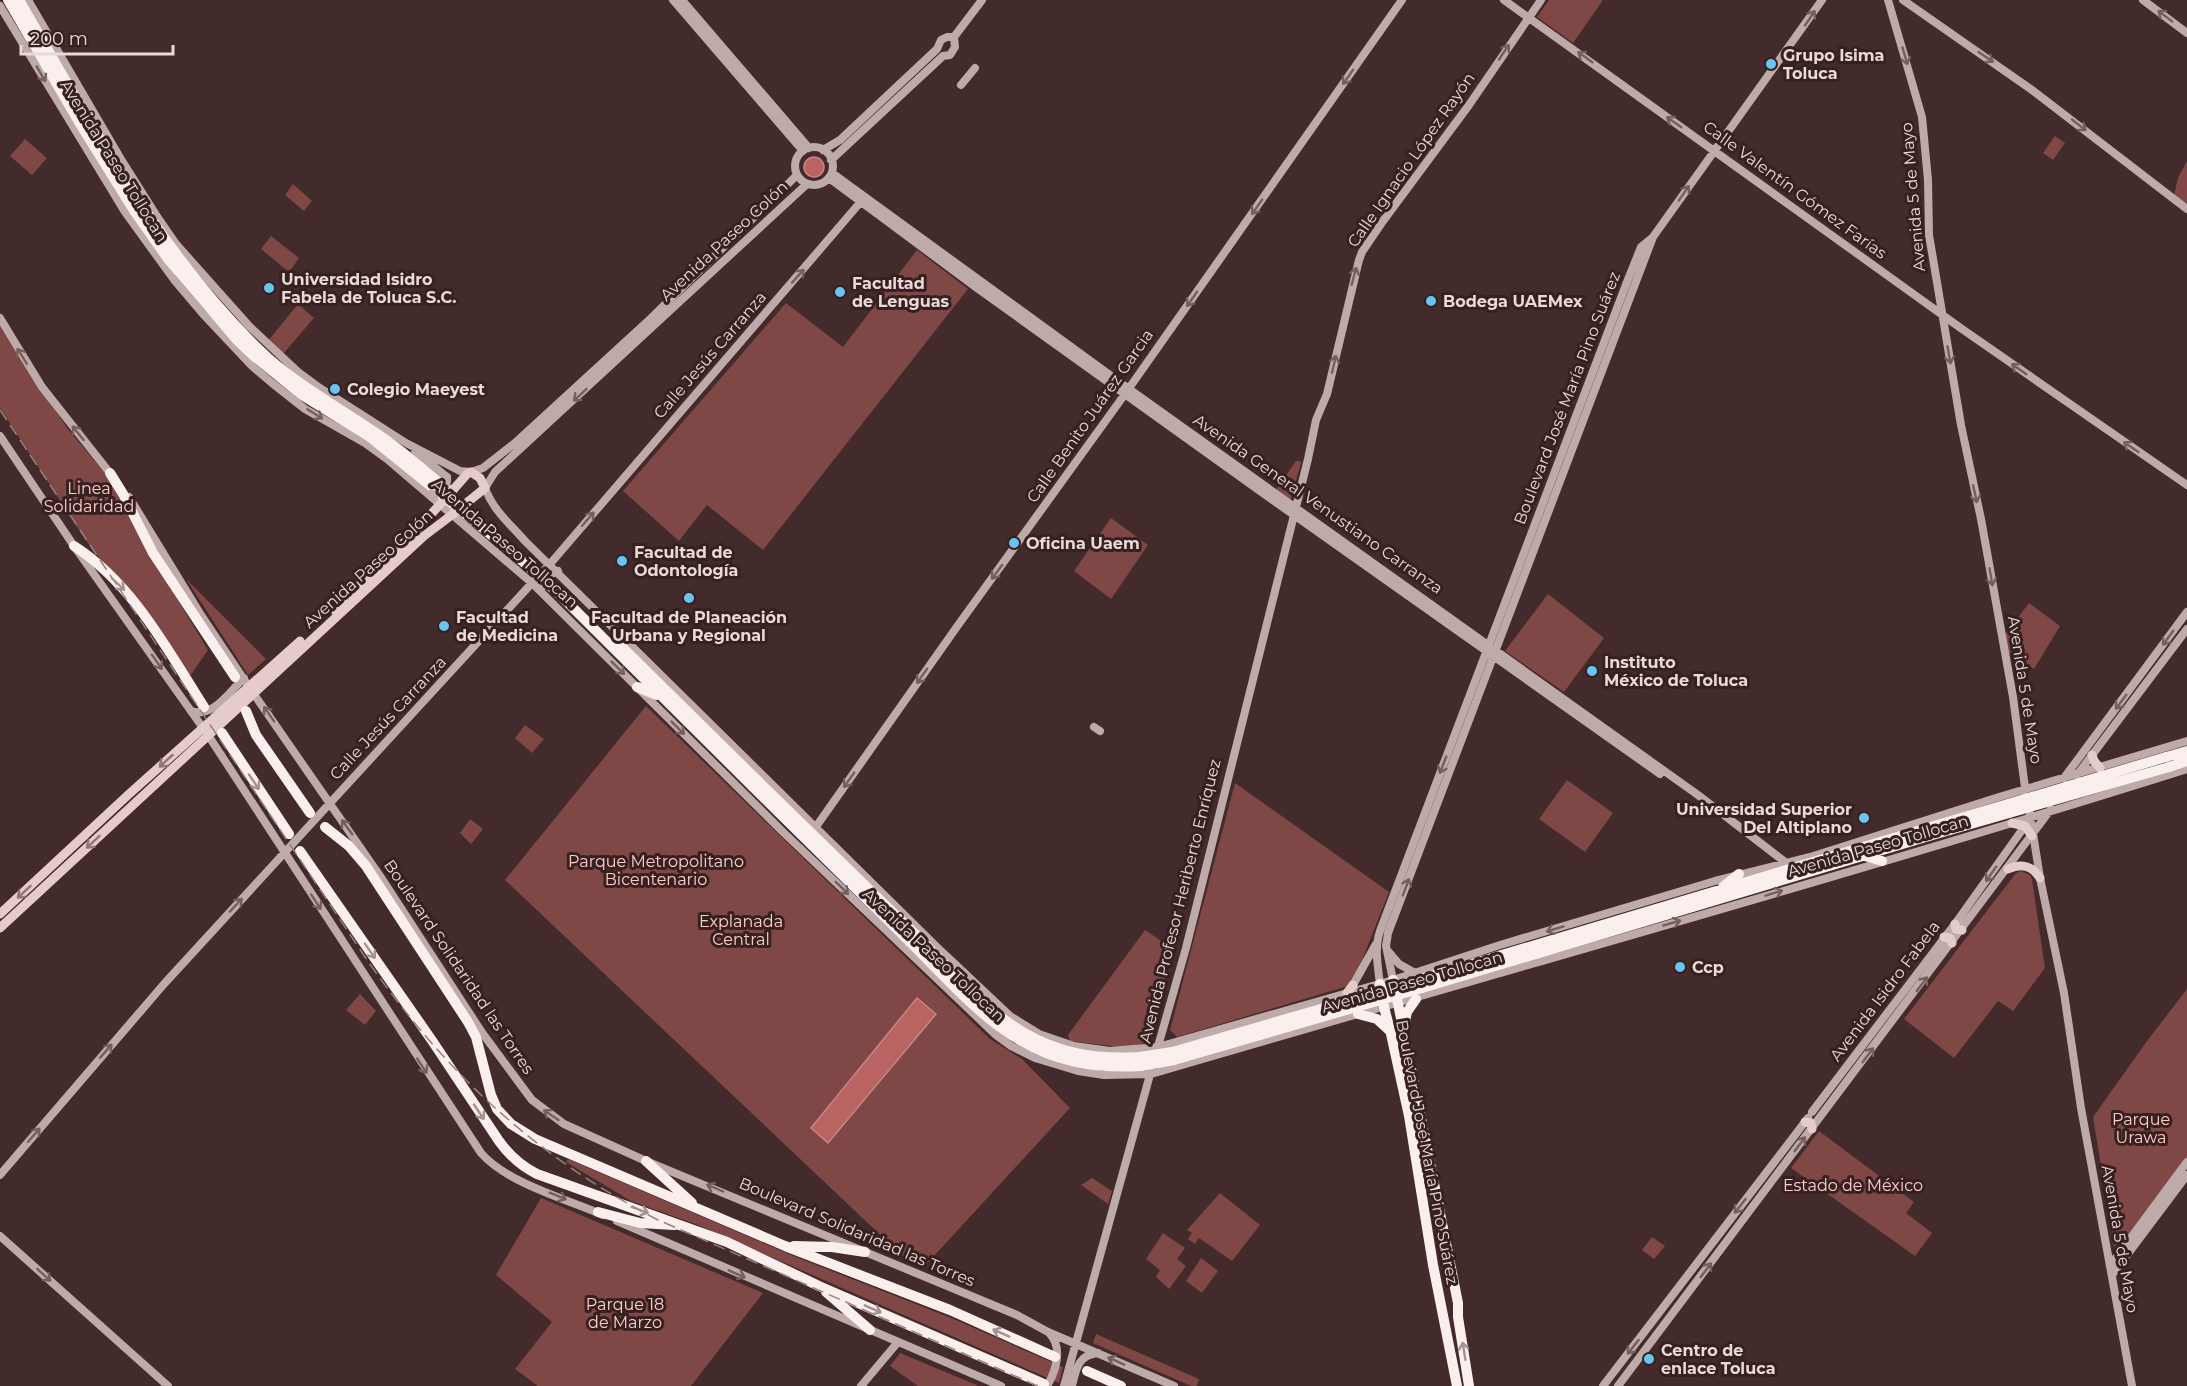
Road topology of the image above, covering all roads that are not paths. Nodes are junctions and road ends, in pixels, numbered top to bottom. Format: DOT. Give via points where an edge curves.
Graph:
graph roads {
  1 [pos="8,0"];
  2 [pos="19,0"];
  3 [pos="28,0"];
  4 [pos="34,0"];
  5 [pos="673,0"];
  6 [pos="682,0"];
  7 [pos="982,0"];
  8 [pos="1402,0"];
  9 [pos="1504,0"];
  10 [pos="1540,0"];
  11 [pos="1822,0"];
  12 [pos="1888,0"];
  13 [pos="1903,0"];
  14 [pos="2143,0"];
  15 [pos="0,6"];
  16 [pos="1528,17"];
  17 [pos="40,20"];
  18 [pos="2187,33"];
  19 [pos="954,37"];
  20 [pos="940,52"];
  21 [pos="975,68"];
  22 [pos="961,85"];
  23 [pos="79,122"];
  24 [pos="92,124"];
  25 [pos="107,135"];
  26 [pos="84,145"];
  27 [pos="1714,149"];
  28 [pos="806,150"];
  29 [pos="824,150"];
  30 [pos="831,160"];
  31 [pos="104,161"];
  32 [pos="122,161"];
  33 [pos="797,175"];
  34 [pos="831,175"];
  35 [pos="125,180"];
  36 [pos="807,184"];
  37 [pos="863,200"];
  38 [pos="2187,209"];
  39 [pos="1942,315"];
  40 [pos="0,318"];
  41 [pos="598,372"];
  42 [pos="1127,392"];
  43 [pos="1316,420"];
  44 [pos="0,436"];
  45 [pos="406,443"];
  46 [pos="387,459"];
  47 [pos="471,472"];
  48 [pos="110,473"];
  49 [pos="2187,485"];
  50 [pos="485,488"];
  51 [pos="441,503"];
  52 [pos="1295,511"];
  53 [pos="454,513"];
  54 [pos="74,546"];
  55 [pos="550,564"];
  56 [pos="558,571"];
  57 [pos="532,583"];
  58 [pos="540,590"];
  59 [pos="337,612"];
  60 [pos="2187,612"];
  61 [pos="2187,630"];
  62 [pos="1491,650"];
  63 [pos="246,684"];
  64 [pos="637,687"];
  65 [pos="677,692"];
  66 [pos="663,698"];
  67 [pos="682,706"];
  68 [pos="204,707"];
  69 [pos="191,711"];
  70 [pos="246,711"];
  71 [pos="206,731"];
  72 [pos="222,734"];
  73 [pos="2187,741"];
  74 [pos="2187,751"];
  75 [pos="2092,755"];
  76 [pos="2187,761"];
  77 [pos="2167,762"];
  78 [pos="2096,769"];
  79 [pos="2187,769"];
  80 [pos="2078,774"];
  81 [pos="2065,778"];
  82 [pos="755,783"];
  83 [pos="2025,790"];
  84 [pos="128,795"];
  85 [pos="2099,796"];
  86 [pos="1999,797"];
  87 [pos="136,802"];
  88 [pos="330,803"];
  89 [pos="2051,810"];
  90 [pos="310,813"];
  91 [pos="802,813"];
  92 [pos="2031,817"];
  93 [pos="2009,824"];
  94 [pos="2025,826"];
  95 [pos="325,827"];
  96 [pos="816,827"];
  97 [pos="783,831"];
  98 [pos="1927,832"];
  99 [pos="289,834"];
  100 [pos="2032,836"];
  101 [pos="800,848"];
  102 [pos="1836,849"];
  103 [pos="1853,849"];
  104 [pos="300,851"];
  105 [pos="284,853"];
  106 [pos="1865,856"];
  107 [pos="1882,861"];
  108 [pos="1785,862"];
  109 [pos="1807,869"];
  110 [pos="2008,869"];
  111 [pos="1739,874"];
  112 [pos="2040,878"];
  113 [pos="1798,886"];
  114 [pos="1717,892"];
  115 [pos="1612,912"];
  116 [pos="0,914"];
  117 [pos="1628,916"];
  118 [pos="1959,927"];
  119 [pos="0,928"];
  120 [pos="1615,935"];
  121 [pos="912,938"];
  122 [pos="1948,940"];
  123 [pos="1377,941"];
  124 [pos="1386,950"];
  125 [pos="1393,981"];
  126 [pos="1380,984"];
  127 [pos="1418,985"];
  128 [pos="975,993"];
  129 [pos="1350,996"];
  130 [pos="993,1000"];
  131 [pos="1398,1004"];
  132 [pos="1384,1007"];
  133 [pos="1362,1013"];
  134 [pos="998,1027"];
  135 [pos="1403,1029"];
  136 [pos="1391,1034"];
  137 [pos="1009,1044"];
  138 [pos="1025,1045"];
  139 [pos="1158,1047"];
  140 [pos="1140,1061"];
  141 [pos="1150,1074"];
  142 [pos="1809,1120"];
  143 [pos="646,1161"];
  144 [pos="2187,1162"];
  145 [pos="0,1175"];
  146 [pos="2187,1175"];
  147 [pos="2175,1185"];
  148 [pos="699,1209"];
  149 [pos="598,1212"];
  150 [pos="680,1225"];
  151 [pos="0,1236"];
  152 [pos="2105,1239"];
  153 [pos="785,1246"];
  154 [pos="2123,1250"];
  155 [pos="865,1252"];
  156 [pos="2110,1266"];
  157 [pos="2112,1275"];
  158 [pos="819,1286"];
  159 [pos="870,1330"];
  160 [pos="1048,1332"];
  161 [pos="898,1342"];
  162 [pos="1077,1343"];
  163 [pos="1098,1353"];
  164 [pos="1055,1357"];
  165 [pos="1087,1371"];
  166 [pos="1045,1385"];
  167 [pos="168,1386"];
  168 [pos="861,1386"];
  169 [pos="1001,1386"];
  170 [pos="1064,1386"];
  171 [pos="1072,1386"];
  172 [pos="1121,1386"];
  173 [pos="1174,1386"];
  174 [pos="1457,1386"];
  175 [pos="1469,1386"];
  176 [pos="1603,1386"];
  177 [pos="1618,1386"];
  178 [pos="2132,1386"];
  1 -- 23 [label="highway, Avenida Paseo Tollocan"];
  2 -- 24 [label="highway, Avenida Paseo Tollocan"];
  3 -- 17 [label="main road, Avenida Paseo Tollocan"];
  4 -- 17 [label="main road"];
  5 -- 28 [label="main road"];
  6 -- 28 [label="main road"];
  7 -- 19 [label="main road"];
  8 -- 42 [label="main road, Calle Benito Juárez Garcia, one-way"];
  9 -- 16 [label="main road, Calle Valentín Gómez Farías"];
  10 -- 16 [label="main road, Calle Ignacio López Rayón"];
  27 -- 11 [label="main road, Boulevard José María Pino Suárez, one-way"];
  12 -- 39 [label="main road, Avenida 5 de Mayo, one-way" via="1922,117 1929,235"];
  13 -- 38 [label="main road, one-way" via="2032,90"];
  18 -- 14 [label="main road, one-way"];
  15 -- 26 [label="main road, Avenida Paseo Tollocan, one-way"];
  27 -- 16 [label="main road, Calle Valentín Gómez Farías, one-way"];
  43 -- 16 [label="main road, Calle Ignacio López Rayón, one-way" via="1327,394 1362,252"];
  17 -- 25 [label="main road, Avenida Paseo Tollocan"];
  19 -- 20 [label="main road" via="944,39"];
  19 -- 20 [label="main road" via="955,48 950,55"];
  20 -- 29 [label="main road"];
  20 -- 30 [label="main road"];
  21 -- 22 [label="main road"];
  23 -- 26 [label="highway"];
  23 -- 31 [label="highway, Avenida Paseo Tollocan"];
  24 -- 25 [label="highway"];
  24 -- 35 [label="highway, Avenida Paseo Tollocan"];
  25 -- 32 [label="main road, Avenida Paseo Tollocan"];
  26 -- 31 [label="highway"];
  26 -- 46 [label="main road, Avenida Paseo Tollocan, one-way" via="146,242 233,346 305,409"];
  27 -- 39 [label="main road, Calle Valentín Gómez Farías"];
  62 -- 27 [label="main road, Boulevard José María Pino Suárez, one-way" via="1631,284 1641,247 1653,237"];
  28 -- 29 [label="main road"];
  28 -- 33 [label="main road" via="796,162"];
  29 -- 30 [label="main road"];
  30 -- 34 [label="main road"];
  31 -- 66 [label="highway, Avenida Paseo Tollocan" via="168,258 255,357 302,395 370,437 510,550"];
  32 -- 35 [label="highway"];
  32 -- 45 [label="main road, Avenida Paseo Tollocan" via="176,244 263,341 298,372"];
  33 -- 36 [label="main road"];
  33 -- 41 [label="main road, Avenida Paseo Colón"];
  34 -- 36 [label="main road" via="819,184"];
  34 -- 37 [label="main road, Avenida General Venustiano Carranza"];
  35 -- 67 [label="highway, Avenida Paseo Tollocan" via="192,273 268,357 402,452 540,566"];
  36 -- 41 [label="main road, Avenida Paseo Colón"];
  37 -- 42 [label="main road, Avenida General Venustiano Carranza"];
  55 -- 37 [label="main road, Calle Jesús Carranza, one-way"];
  49 -- 39 [label="main road, Calle Valentín Gómez Farías, one-way"];
  39 -- 83 [label="main road, Avenida 5 de Mayo, one-way" via="2013,697"];
  48 -- 40 [label="main road, Boulevard Solidaridad las Torres, one-way" via="42,387"];
  41 -- 47 [label="main road, Avenida Paseo Colón" via="487,466"];
  41 -- 50 [label="main road, Avenida Paseo Colón, one-way" via="495,471"];
  42 -- 52 [label="main road, Avenida General Venustiano Carranza"];
  42 -- 96 [label="main road, Calle Benito Juárez Garcia, one-way"];
  43 -- 52 [label="main road, Avenida Profesor Heriberto Enríquez"];
  44 -- 54 [label="main road"];
  45 -- 46 [label="main road, bridge" via="447,477 442,491 430,494"];
  45 -- 47 [label="main road, Avenida Paseo Tollocan" via="452,468"];
  46 -- 51 [label="main road, Avenida Paseo Tollocan"];
  47 -- 50 [label="main road, Avenida Paseo Tollocan" via="480,477"];
  47 -- 51 [label="main road, Avenida Paseo Colón, bridge"];
  48 -- 63 [label="highway, Boulevard Solidaridad las Torres" via="153,553"];
  50 -- 53 [label="main road, Avenida Paseo Colón, bridge"];
  50 -- 55 [label="main road, Avenida Paseo Tollocan" via="496,510"];
  51 -- 53 [label="main road, Avenida Paseo Tollocan"];
  51 -- 59 [label="main road, Avenida Paseo Colón"];
  52 -- 62 [label="main road, Avenida General Venustiano Carranza"];
  52 -- 139 [label="main road, Avenida Profesor Heriberto Enríquez"];
  53 -- 57 [label="main road, Avenida Paseo Tollocan"];
  53 -- 59 [label="main road, Avenida Paseo Colón"];
  54 -- 68 [label="highway, one-way" via="95,561 139,605"];
  54 -- 69 [label="main road, one-way"];
  55 -- 56 [label="main road, Avenida Paseo Tollocan"];
  55 -- 57 [label="main road, Calle Jesús Carranza, bridge"];
  56 -- 58 [label="main road, bridge" via="550,575"];
  56 -- 65 [label="main road, Avenida Paseo Tollocan"];
  57 -- 58 [label="main road, Avenida Paseo Tollocan"];
  57 -- 88 [label="main road, Calle Jesús Carranza"];
  58 -- 64 [label="main road, Avenida Paseo Tollocan, one-way"];
  59 -- 63 [label="main road, Avenida Paseo Colón"];
  60 -- 81 [label="main road, Avenida Isidro Fabela, one-way"];
  61 -- 75 [label="main road, Avenida Isidro Fabela"];
  62 -- 108 [label="main road, Avenida General Venustiano Carranza"];
  62 -- 123 [label="main road, Boulevard José María Pino Suárez, one-way"];
  124 -- 62 [label="main road, Boulevard José María Pino Suárez, one-way" via="1388,933"];
  63 -- 69 [label="main road" via="212,709 200,714"];
  63 -- 71 [label="main road, Avenida Paseo Colón"];
  88 -- 63 [label="main road, Boulevard Solidaridad las Torres, one-way"];
  64 -- 66 [label="highway"];
  64 -- 97 [label="main road, Avenida Paseo Tollocan, one-way"];
  65 -- 67 [label="highway"];
  65 -- 91 [label="main road, Avenida Paseo Tollocan"];
  66 -- 82 [label="highway, Avenida Paseo Tollocan"];
  67 -- 82 [label="highway, Avenida Paseo Tollocan"];
  69 -- 71 [label="main road"];
  70 -- 90 [label="highway" via="256,735"];
  71 -- 84 [label="main road, Avenida Paseo Colón, one-way"];
  71 -- 87 [label="main road, Avenida Paseo Colón"];
  71 -- 105 [label="main road"];
  72 -- 99 [label="highway, one-way"];
  73 -- 78 [label="main road, Avenida Paseo Tollocan"];
  74 -- 77 [label="highway, Avenida Paseo Tollocan"];
  75 -- 78 [label="main road"];
  75 -- 80 [label="main road, Avenida Isidro Fabela"];
  76 -- 77 [label="highway, Avenida Paseo Tollocan"];
  77 -- 98 [label="highway, Avenida Paseo Tollocan, bridge"];
  78 -- 80 [label="main road, Avenida Paseo Tollocan"];
  78 -- 85 [label="main road" via="2089,775 2088,785"];
  79 -- 85 [label="main road, Avenida Paseo Tollocan"];
  80 -- 81 [label="main road, Avenida Paseo Tollocan"];
  80 -- 89 [label="main road, Avenida Isidro Fabela"];
  81 -- 83 [label="main road, Avenida Paseo Tollocan"];
  81 -- 92 [label="main road, Avenida Isidro Fabela"];
  82 -- 121 [label="highway, Avenida Paseo Tollocan, bridge"];
  83 -- 86 [label="main road, Avenida Paseo Tollocan"];
  83 -- 92 [label="main road, Avenida 5 de Mayo"];
  84 -- 87 [label="main road"];
  84 -- 116 [label="main road, Avenida Paseo Colón, one-way"];
  85 -- 89 [label="main road, Avenida Paseo Tollocan"];
  86 -- 93 [label="main road" via="2011,806"];
  86 -- 102 [label="main road, Avenida Paseo Tollocan"];
  87 -- 119 [label="main road, Avenida Paseo Colón, one-way"];
  88 -- 105 [label="main road, Calle Jesús Carranza"];
  143 -- 88 [label="main road, Boulevard Solidaridad las Torres, one-way" via="564,1124 527,1095"];
  89 -- 92 [label="main road, Avenida Paseo Tollocan"];
  89 -- 100 [label="main road, Avenida Isidro Fabela"];
  91 -- 96 [label="main road, Avenida Paseo Tollocan"];
  91 -- 97 [label="main road" via="796,830"];
  92 -- 93 [label="main road, Avenida Paseo Tollocan"];
  92 -- 94 [label="main road, Avenida Isidro Fabela"];
  92 -- 100 [label="main road, Avenida 5 de Mayo"];
  93 -- 94 [label="main road"];
  93 -- 107 [label="main road, Avenida Paseo Tollocan"];
  94 -- 100 [label="main road"];
  94 -- 118 [label="main road, Avenida Isidro Fabela, one-way"];
  95 -- 148 [label="highway, Boulevard Solidaridad las Torres" via="366,866 468,1022 478,1042 493,1102 504,1117 535,1139"];
  96 -- 101 [label="main road, Calle Benito Juárez Garcia"];
  96 -- 130 [label="main road, Avenida Paseo Tollocan"];
  97 -- 101 [label="main road, Avenida Paseo Tollocan"];
  98 -- 103 [label="highway, Avenida Paseo Tollocan"];
  98 -- 106 [label="highway, Avenida Paseo Tollocan"];
  100 -- 110 [label="main road, Avenida Isidro Fabela"];
  100 -- 112 [label="main road, Avenida 5 de Mayo"];
  101 -- 137 [label="main road, Avenida Paseo Tollocan, one-way" via="964,1007"];
  102 -- 103 [label="highway"];
  102 -- 108 [label="main road, Avenida Paseo Tollocan"];
  103 -- 109 [label="highway, Avenida Paseo Tollocan"];
  104 -- 150 [label="highway, one-way" via="511,1156 537,1174"];
  145 -- 105 [label="main road, Calle Jesús Carranza, one-way" via="164,984"];
  105 -- 149 [label="main road, one-way" via="481,1153 506,1174"];
  106 -- 107 [label="highway"];
  106 -- 109 [label="highway, Avenida Paseo Tollocan"];
  107 -- 113 [label="main road, Avenida Paseo Tollocan"];
  108 -- 109 [label="highway"];
  108 -- 111 [label="main road, Avenida Paseo Tollocan"];
  109 -- 113 [label="highway"];
  109 -- 114 [label="highway, Avenida Paseo Tollocan"];
  109 -- 120 [label="highway, Avenida Paseo Tollocan"];
  110 -- 112 [label="main road" via="2025,866"];
  110 -- 118 [label="main road, Avenida Isidro Fabela"];
  111 -- 114 [label="highway"];
  111 -- 115 [label="main road, Avenida Paseo Tollocan"];
  112 -- 152 [label="main road, Avenida 5 de Mayo" via="2064,993"];
  120 -- 113 [label="main road, Avenida Paseo Tollocan, one-way"];
  114 -- 117 [label="highway, Avenida Paseo Tollocan"];
  115 -- 117 [label="highway"];
  115 -- 127 [label="main road, Avenida Paseo Tollocan, one-way"];
  117 -- 127 [label="highway, Avenida Paseo Tollocan"];
  118 -- 122 [label="main road, Avenida Isidro Fabela"];
  120 -- 127 [label="highway, Avenida Paseo Tollocan"];
  121 -- 128 [label="highway, Avenida Paseo Tollocan"];
  121 -- 134 [label="highway, Avenida Paseo Tollocan"];
  142 -- 122 [label="main road, Avenida Isidro Fabela, one-way"];
  122 -- 142 [label="main road, Avenida Isidro Fabela"];
  123 -- 126 [label="main road, Boulevard José María Pino Suárez"];
  123 -- 129 [label="main road"];
  124 -- 125 [label="main road, Boulevard José María Pino Suárez"];
  124 -- 127 [label="main road"];
  125 -- 126 [label="main road, Avenida Paseo Tollocan"];
  125 -- 127 [label="main road, Avenida Paseo Tollocan"];
  125 -- 131 [label="highway, Boulevard José María Pino Suárez"];
  126 -- 129 [label="main road, Avenida Paseo Tollocan"];
  126 -- 132 [label="highway, Boulevard José María Pino Suárez"];
  127 -- 129 [label="highway, Avenida Paseo Tollocan, bridge"];
  127 -- 131 [label="main road, Avenida Paseo Tollocan"];
  127 -- 135 [label="highway"];
  128 -- 130 [label="highway"];
  128 -- 140 [label="highway, Avenida Paseo Tollocan" via="1034,1040 1100,1058"];
  129 -- 133 [label="main road" via="1364,993 1369,1000 1369,1007"];
  129 -- 139 [label="main road, Avenida Paseo Tollocan"];
  129 -- 140 [label="highway, Avenida Paseo Tollocan, bridge" via="1173,1056"];
  130 -- 139 [label="main road, Avenida Paseo Tollocan" via="1022,1024 1065,1043 1110,1051"];
  131 -- 132 [label="main road, Avenida Paseo Tollocan"];
  131 -- 135 [label="highway, Boulevard José María Pino Suárez"];
  132 -- 133 [label="main road, Avenida Paseo Tollocan"];
  132 -- 136 [label="highway, Boulevard José María Pino Suárez"];
  133 -- 136 [label="highway" via="1377,1019"];
  133 -- 141 [label="main road, Avenida Paseo Tollocan"];
  134 -- 137 [label="highway"];
  134 -- 138 [label="highway, Avenida Paseo Tollocan"];
  175 -- 135 [label="highway, Boulevard José María Pino Suárez, one-way" via="1458,1303"];
  136 -- 174 [label="highway, Boulevard José María Pino Suárez"];
  137 -- 138 [label="highway"];
  137 -- 141 [label="main road, Avenida Paseo Tollocan" via="1035,1058 1078,1071"];
  138 -- 140 [label="highway, Avenida Paseo Tollocan" via="1079,1064 1118,1067"];
  139 -- 141 [label="main road, Avenida Profesor Heriberto Enríquez"];
  141 -- 162 [label="main road, Avenida Profesor Heriberto Enríquez"];
  142 -- 176 [label="main road, Avenida Isidro Fabela, one-way"];
  177 -- 142 [label="main road, Avenida Isidro Fabela, one-way"];
  143 -- 148 [label="highway"];
  155 -- 143 [label="main road, Boulevard Solidaridad las Torres, one-way"];
  144 -- 147 [label="main road"];
  146 -- 147 [label="main road"];
  147 -- 154 [label="main road"];
  147 -- 157 [label="main road"];
  148 -- 153 [label="highway, Boulevard Solidaridad las Torres"];
  149 -- 150 [label="highway" via="648,1225"];
  149 -- 159 [label="main road, one-way"];
  150 -- 158 [label="highway" via="727,1242"];
  151 -- 167 [label="main road, one-way"];
  152 -- 154 [label="main road"];
  152 -- 156 [label="main road, Avenida 5 de Mayo"];
  153 -- 155 [label="highway"];
  164 -- 153 [label="highway, Boulevard Solidaridad las Torres, one-way"];
  154 -- 156 [label="main road"];
  155 -- 160 [label="main road, Boulevard Solidaridad las Torres" via="1017,1315"];
  156 -- 157 [label="main road, Avenida 5 de Mayo"];
  157 -- 178 [label="main road, Avenida 5 de Mayo"];
  158 -- 159 [label="highway"];
  158 -- 166 [label="highway, one-way"];
  159 -- 161 [label="main road"];
  160 -- 162 [label="main road, Boulevard Solidaridad las Torres"];
  160 -- 166 [label="main road" via="1059,1350 1051,1379"];
  161 -- 168 [label="main road"];
  161 -- 169 [label="main road"];
  162 -- 163 [label="main road, Boulevard Solidaridad las Torres"];
  162 -- 170 [label="main road, Avenida Profesor Heriberto Enríquez"];
  163 -- 171 [label="main road" via="1081,1359"];
  173 -- 163 [label="main road, Boulevard Solidaridad las Torres, one-way"];
  165 -- 172 [label="highway"];
}
